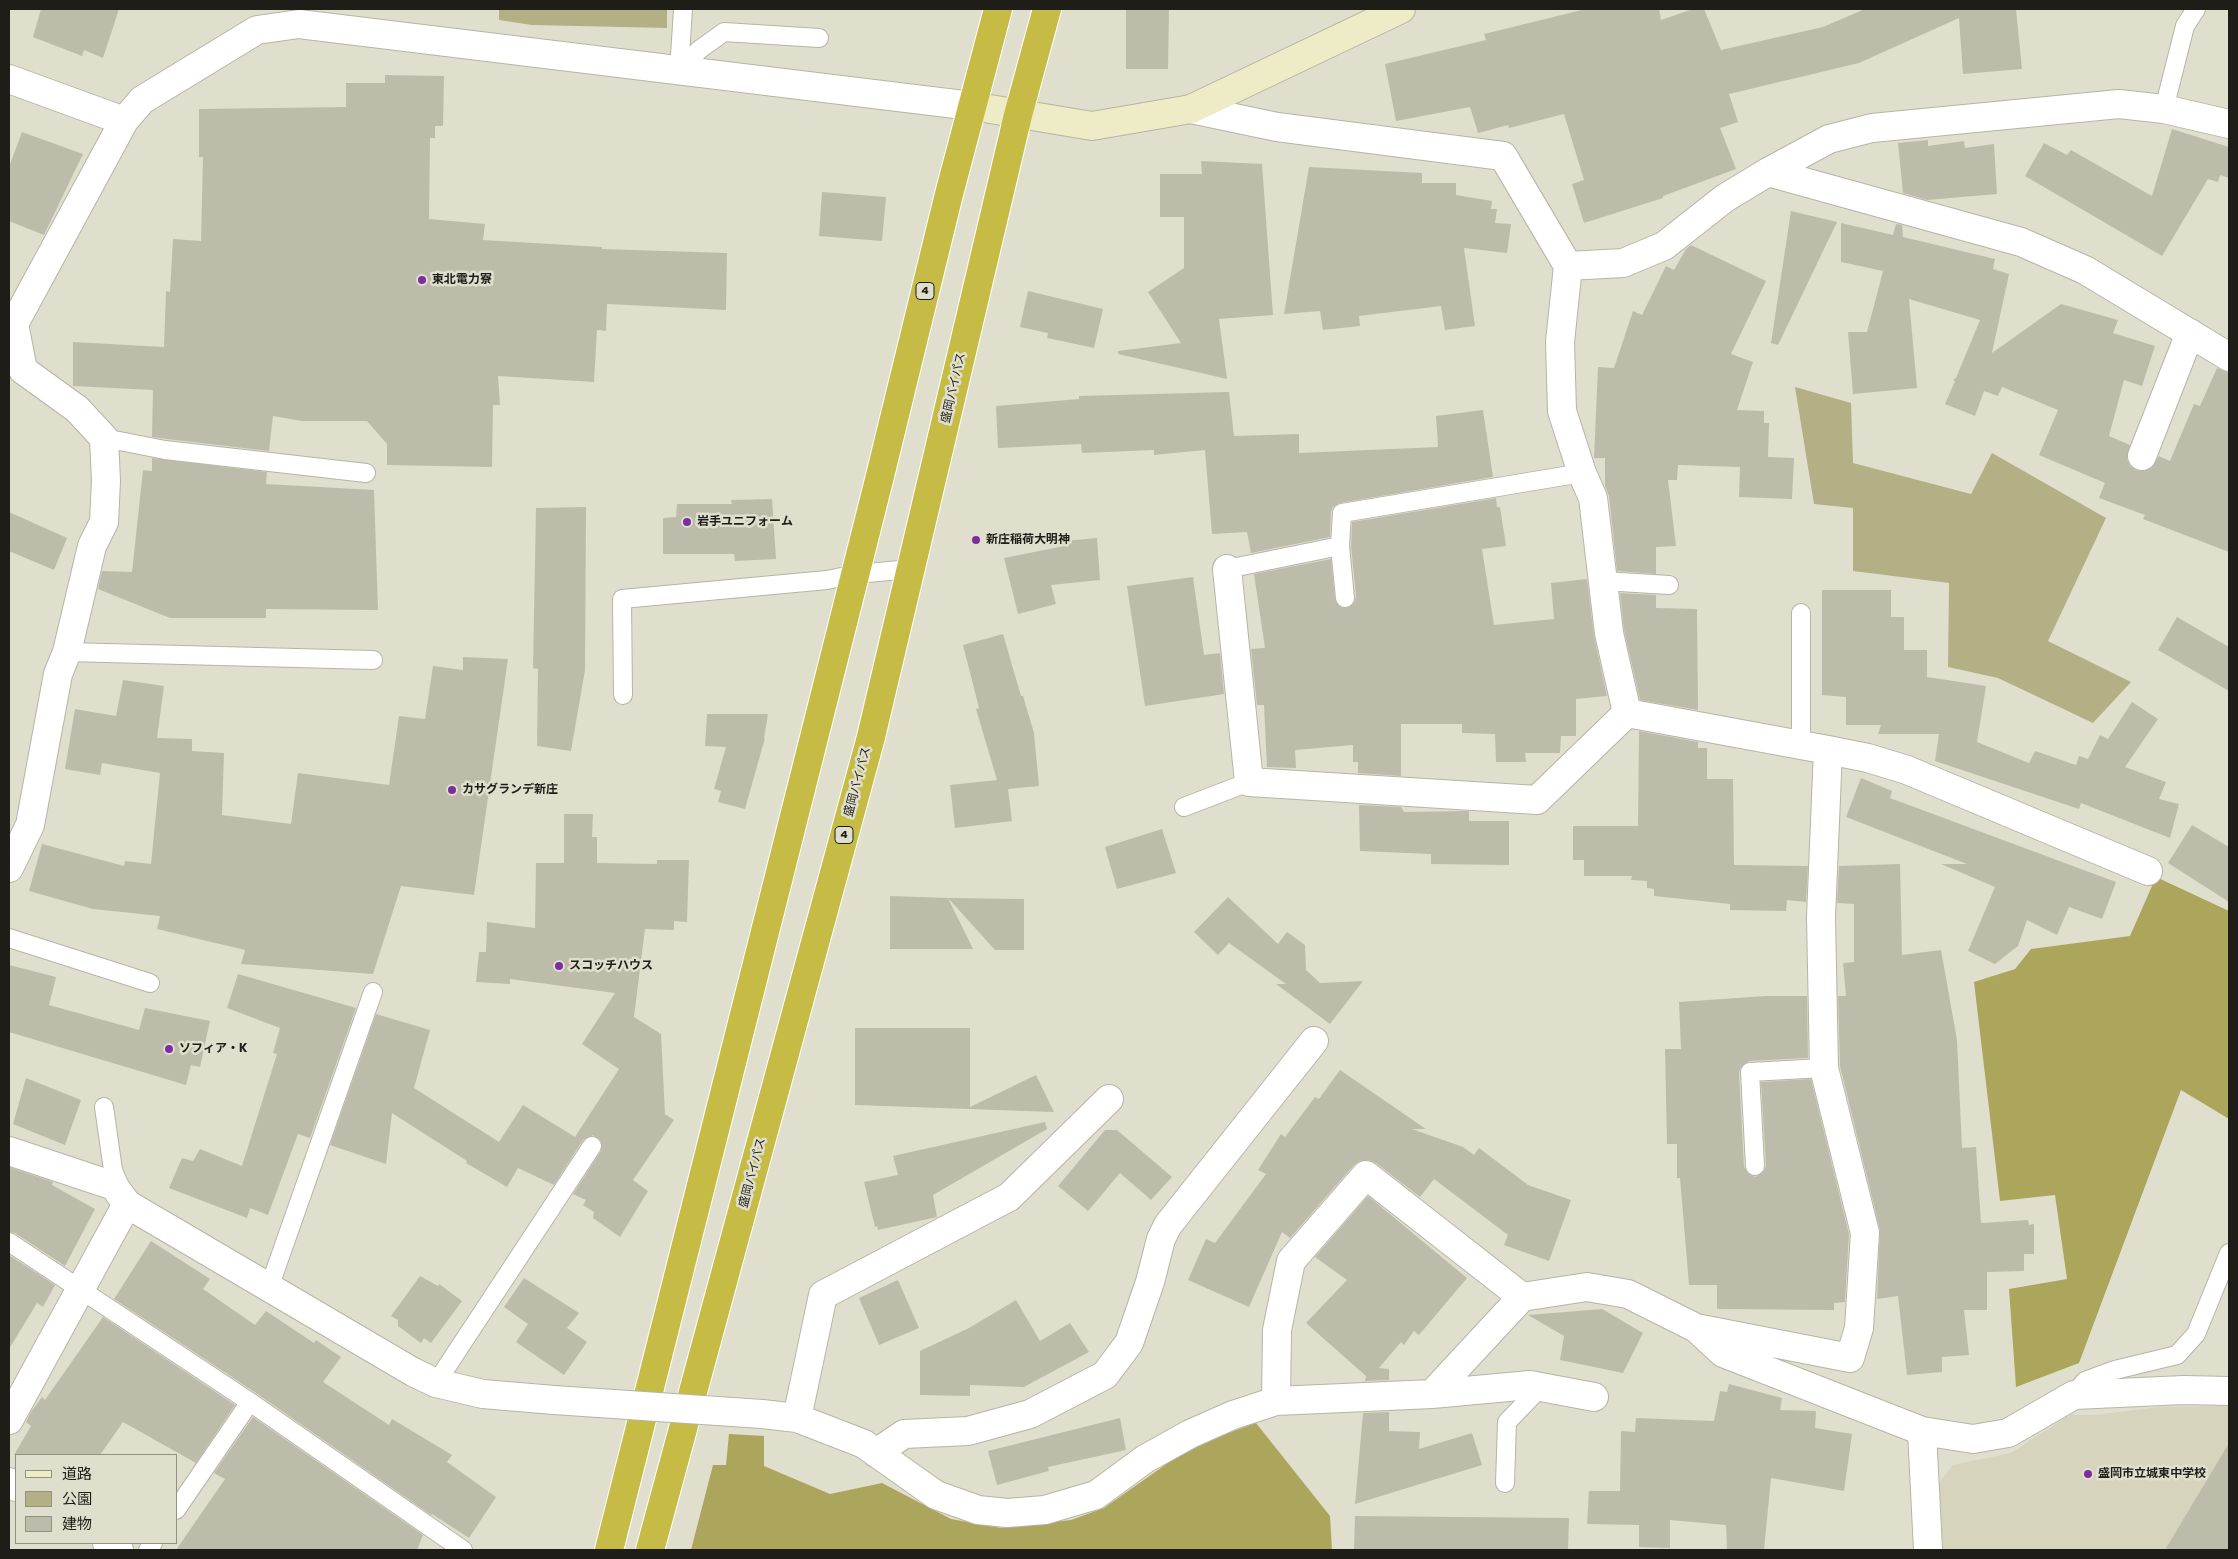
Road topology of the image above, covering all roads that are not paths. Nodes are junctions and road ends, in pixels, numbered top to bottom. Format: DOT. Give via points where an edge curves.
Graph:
graph roads {
  1 [pos="683,9"];
  2 [pos="998,9"];
  3 [pos="1047,9"];
  4 [pos="1400,9"];
  5 [pos="2196,9"];
  6 [pos="301,16"];
  7 [pos="819,38"];
  8 [pos="678,71"];
  9 [pos="9,79"];
  10 [pos="972,106"];
  11 [pos="1190,109"];
  12 [pos="2164,109"];
  13 [pos="1018,115"];
  14 [pos="124,121"];
  15 [pos="2229,124"];
  16 [pos="1768,172"];
  17 [pos="1568,266"];
  18 [pos="12,323"];
  19 [pos="2190,333"];
  20 [pos="2229,357"];
  21 [pos="104,438"];
  22 [pos="2142,456"];
  23 [pos="366,473"];
  24 [pos="1582,473"];
  25 [pos="1340,546"];
  26 [pos="911,569"];
  27 [pos="1227,570"];
  28 [pos="856,574"];
  29 [pos="1603,581"];
  30 [pos="1669,585"];
  31 [pos="1345,598"];
  32 [pos="1802,613"];
  33 [pos="67,652"];
  34 [pos="373,660"];
  35 [pos="623,695"];
  36 [pos="1627,713"];
  37 [pos="1801,745"];
  38 [pos="1828,750"];
  39 [pos="1249,782"];
  40 [pos="1184,807"];
  41 [pos="9,868"];
  42 [pos="2148,871"];
  43 [pos="9,938"];
  44 [pos="150,983"];
  45 [pos="373,992"];
  46 [pos="1314,1042"];
  47 [pos="1824,1068"];
  48 [pos="1109,1099"];
  49 [pos="104,1107"];
  50 [pos="592,1146"];
  51 [pos="9,1151"];
  52 [pos="1755,1166"];
  53 [pos="127,1204"];
  54 [pos="9,1242"];
  55 [pos="2229,1253"];
  56 [pos="269,1288"];
  57 [pos="81,1289"];
  58 [pos="1522,1297"];
  59 [pos="1696,1328"];
  60 [pos="436,1383"];
  61 [pos="1541,1387"];
  62 [pos="2229,1391"];
  63 [pos="1432,1394"];
  64 [pos="2074,1396"];
  65 [pos="1594,1397"];
  66 [pos="1276,1400"];
  67 [pos="250,1402"];
  68 [pos="797,1418"];
  69 [pos="9,1420"];
  70 [pos="1922,1431"];
  71 [pos="876,1453"];
  72 [pos="1505,1483"];
  73 [pos="178,1507"];
  74 [pos="464,1550"];
  75 [pos="609,1550"];
  76 [pos="650,1550"];
  77 [pos="1928,1550"];
  1 -- 8 [label="lane"];
  2 -- 10 [label="highway, 4"];
  3 -- 13 [label="highway, 盛岡バイパス / 4"];
  4 -- 11 [label="street"];
  5 -- 12 [label="lane" via="2186,26"];
  6 -- 8 [label="street"];
  6 -- 14 [label="street" via="257,30 142,100"];
  7 -- 8 [label="lane" via="724,32"];
  8 -- 10 [label="street"];
  9 -- 14 [label="street"];
  10 -- 13 [label="street"];
  10 -- 28 [label="highway, 4"];
  11 -- 13 [label="street" via="1092,126"];
  11 -- 17 [label="street" via="1277,127 1503,156"];
  12 -- 15 [label="street"];
  12 -- 16 [label="street" via="2118,104 1872,128 1829,139"];
  13 -- 26 [label="highway, 盛岡バイパス / 4"];
  14 -- 18 [label="street"];
  16 -- 17 [label="street" via="1725,198 1664,246 1623,262"];
  16 -- 19 [label="street" via="2021,242 2085,270"];
  17 -- 24 [label="street" via="1560,342 1562,411"];
  18 -- 21 [label="street" via="23,370 77,409"];
  19 -- 20 [label="street"];
  19 -- 22 [label="street"];
  21 -- 23 [label="lane" via="165,450"];
  21 -- 33 [label="street" via="104,522 92,546"];
  24 -- 25 [label="lane" via="1342,513"];
  24 -- 29 [label="street" via="1593,498"];
  25 -- 27 [label="lane"];
  25 -- 31 [label="lane"];
  26 -- 28 [label="lane"];
  26 -- 76 [label="highway, 盛岡バイパス / 4" via="868,747"];
  27 -- 39 [label="street"];
  28 -- 35 [label="lane" via="827,580 622,599"];
  28 -- 75 [label="highway, 4"];
  29 -- 30 [label="lane"];
  29 -- 36 [label="street"];
  32 -- 37 [label="lane"];
  33 -- 34 [label="lane"];
  33 -- 41 [label="street" via="58,674 30,825"];
  36 -- 37 [label="street"];
  36 -- 39 [label="street" via="1537,800"];
  37 -- 38 [label="street"];
  38 -- 42 [label="street" via="1907,770"];
  38 -- 47 [label="street" via="1821,916"];
  39 -- 40 [label="lane"];
  43 -- 44 [label="lane"];
  45 -- 56 [label="lane"];
  46 -- 71 [label="street" via="1168,1225 1130,1343 1105,1375 1030,1414 968,1431 904,1434"];
  47 -- 52 [label="lane" via="1750,1072"];
  47 -- 59 [label="street" via="1866,1233 1859,1328 1850,1358"];
  48 -- 68 [label="street" via="1009,1197 823,1295"];
  49 -- 53 [label="lane" via="113,1170"];
  50 -- 60 [label="lane"];
  51 -- 53 [label="street" via="114,1186"];
  53 -- 56 [label="street"];
  53 -- 57 [label="street"];
  54 -- 57 [label="lane"];
  55 -- 64 [label="lane" via="2196,1334 2177,1355 2085,1381"];
  56 -- 60 [label="street"];
  57 -- 67 [label="lane"];
  57 -- 69 [label="street"];
  58 -- 59 [label="street" via="1587,1287 1628,1294"];
  58 -- 63 [label="street"];
  58 -- 66 [label="street" via="1366,1175 1291,1260 1277,1330"];
  59 -- 70 [label="street" via="1723,1353"];
  60 -- 68 [label="street, bridge" via="483,1394"];
  61 -- 63 [label="street"];
  61 -- 65 [label="street"];
  61 -- 72 [label="lane" via="1507,1422"];
  62 -- 64 [label="street"];
  63 -- 66 [label="street"];
  64 -- 70 [label="street" via="2008,1433 1973,1439"];
  66 -- 71 [label="street" via="1190,1434 1145,1459 1096,1495 1045,1510 1007,1513 978,1510 936,1495"];
  67 -- 73 [label="lane"];
  67 -- 74 [label="lane"];
  68 -- 71 [label="street" via="864,1444"];
  70 -- 77 [label="street"];
}
